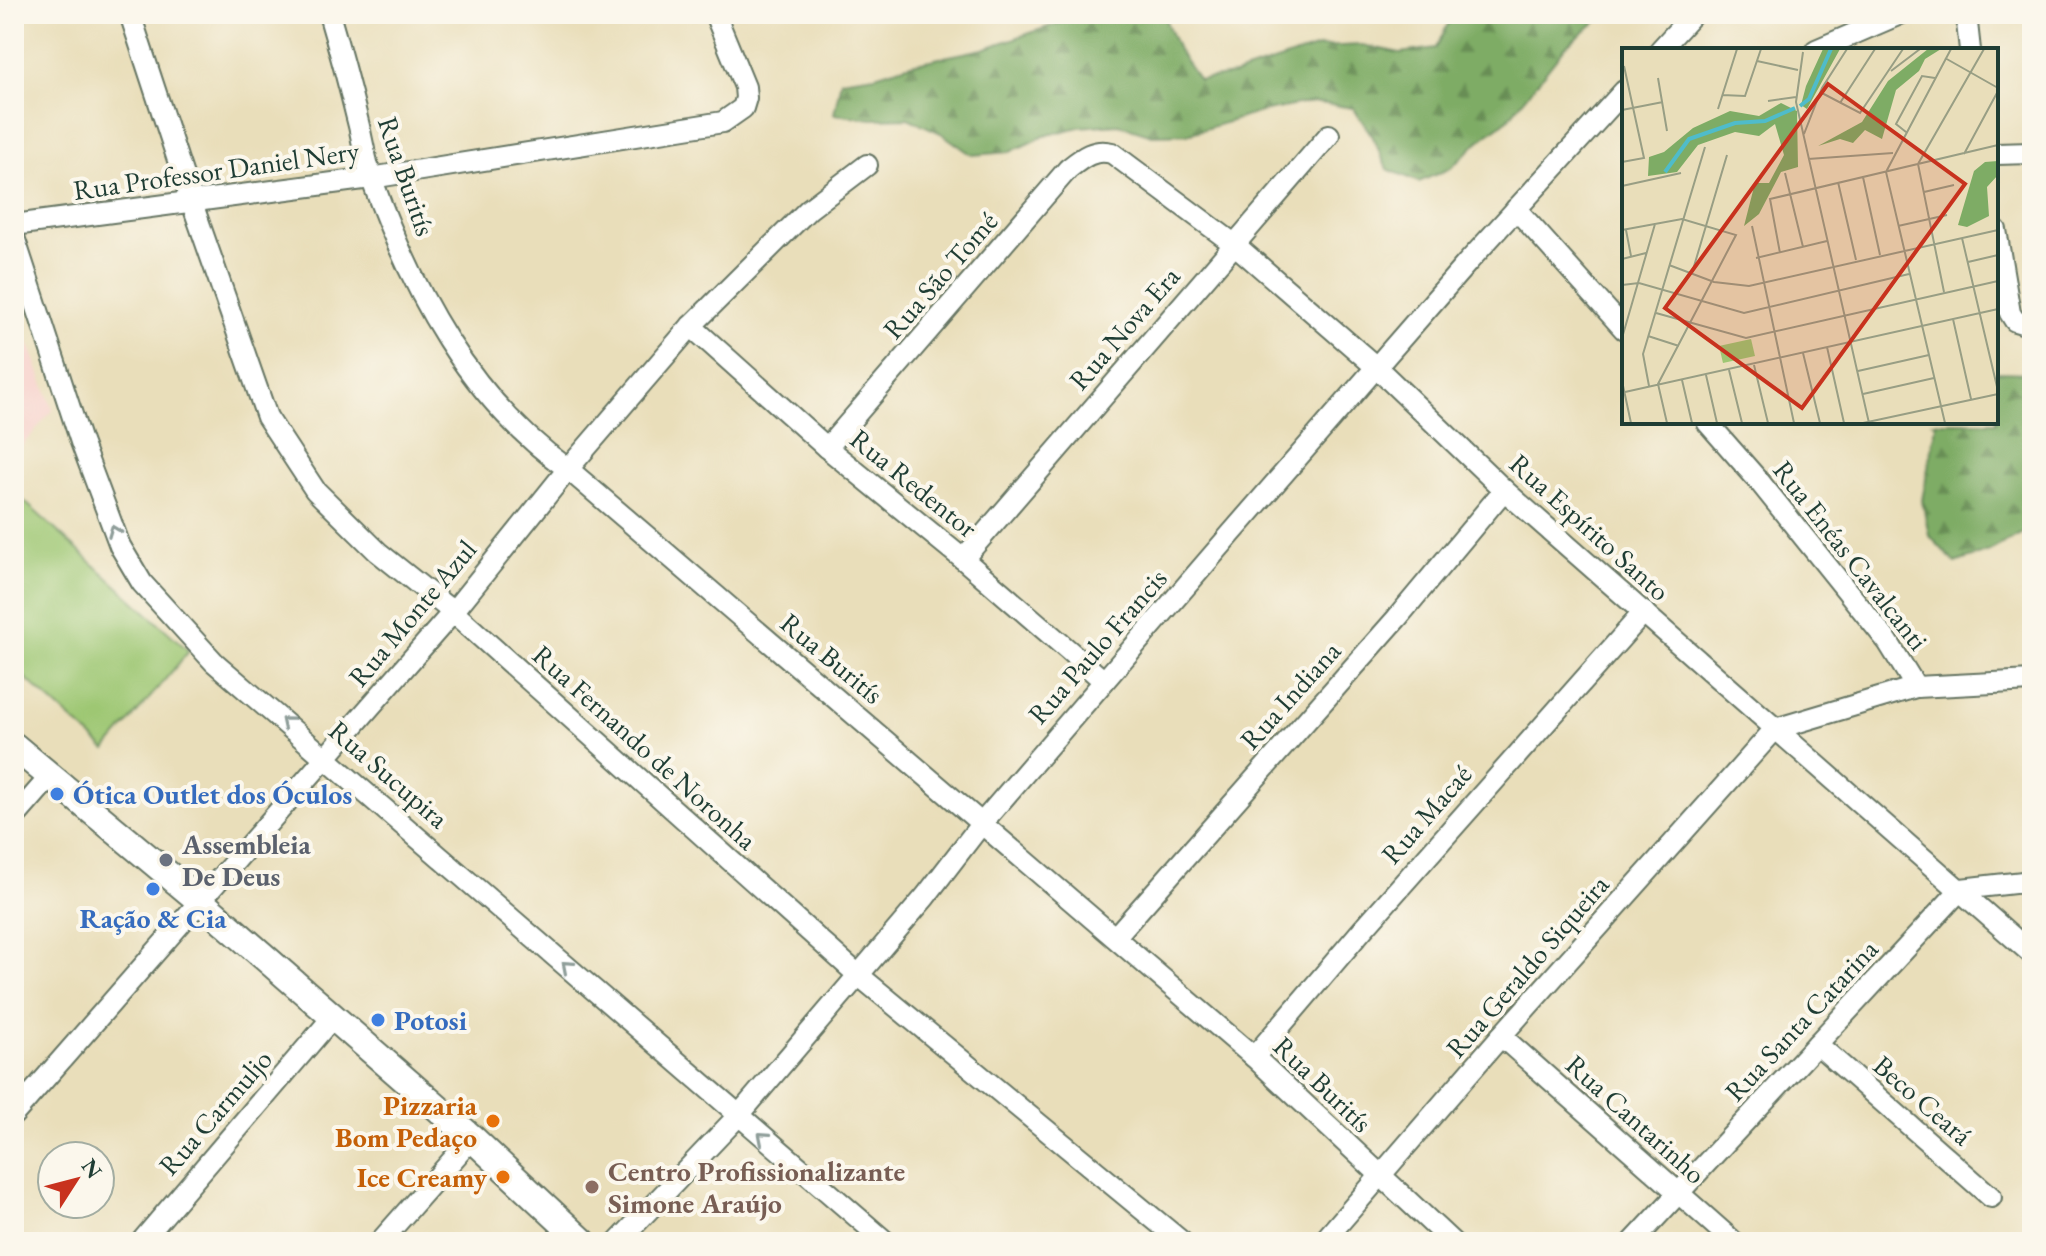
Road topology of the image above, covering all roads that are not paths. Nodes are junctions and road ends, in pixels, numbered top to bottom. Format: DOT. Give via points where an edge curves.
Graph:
graph roads {
  1 [pos="130,14"];
  2 [pos="329,14"];
  3 [pos="715,14"];
  4 [pos="1693,14"];
  5 [pos="1900,14"];
  6 [pos="1966,14"];
  7 [pos="1662,48"];
  8 [pos="1821,48"];
  9 [pos="1970,48"];
  10 [pos="1622,93"];
  11 [pos="1329,135"];
  12 [pos="1105,151"];
  13 [pos="2032,153"];
  14 [pos="1998,154"];
  15 [pos="867,165"];
  16 [pos="371,178"];
  17 [pos="192,203"];
  18 [pos="1516,209"];
  19 [pos="14,225"];
  20 [pos="14,237"];
  21 [pos="1998,242"];
  22 [pos="1234,244"];
  23 [pos="691,326"];
  24 [pos="2028,326"];
  25 [pos="1622,327"];
  26 [pos="1376,367"];
  27 [pos="1709,424"];
  28 [pos="827,448"];
  29 [pos="568,469"];
  30 [pos="1504,490"];
  31 [pos="963,559"];
  32 [pos="453,612"];
  33 [pos="1644,612"];
  34 [pos="1104,681"];
  35 [pos="2032,681"];
  36 [pos="1916,687"];
  37 [pos="1775,729"];
  38 [pos="14,746"];
  39 [pos="326,756"];
  40 [pos="49,778"];
  41 [pos="14,818"];
  42 [pos="982,823"];
  43 [pos="2032,881"];
  44 [pos="1961,889"];
  45 [pos="200,901"];
  46 [pos="1116,936"];
  47 [pos="2032,954"];
  48 [pos="857,974"];
  49 [pos="332,1018"];
  50 [pos="1501,1036"];
  51 [pos="1817,1044"];
  52 [pos="1254,1057"];
  53 [pos="14,1114"];
  54 [pos="739,1115"];
  55 [pos="472,1138"];
  56 [pos="1381,1178"];
  57 [pos="1677,1193"];
  58 [pos="1991,1197"];
  59 [pos="141,1242"];
  60 [pos="380,1242"];
  61 [pos="583,1242"];
  62 [pos="618,1242"];
  63 [pos="886,1242"];
  64 [pos="1182,1242"];
  65 [pos="1323,1242"];
  66 [pos="1452,1242"];
  67 [pos="1633,1242"];
  68 [pos="1734,1242"];
  1 -- 17 [label="street, Rua Fernando de Noronha"];
  2 -- 16 [label="street, Rua Buritís"];
  3 -- 16 [label="street, Rua Professor Daniel Nery" via="746,98 737,113 713,125"];
  4 -- 7 [label="street"];
  5 -- 8 [label="street"];
  6 -- 9 [label="street"];
  10 -- 18 [label="street, Rua Paulo Francis"];
  11 -- 22 [label="street, Rua Nova Era"];
  12 -- 22 [label="street, Rua Espírito Santo"];
  12 -- 28 [label="street, Rua São Tomé" via="1084,156 1068,169"];
  13 -- 14 [label="street"];
  15 -- 23 [label="street, Rua Monte Azul" via="809,209"];
  16 -- 17 [label="street, Rua Professor Daniel Nery"];
  16 -- 29 [label="street, Rua Buritís" via="421,294 456,353 497,406"];
  17 -- 19 [label="street, Rua Professor Daniel Nery"];
  17 -- 32 [label="street, Rua Fernando de Noronha" via="267,417 282,441 336,511"];
  18 -- 25 [label="street"];
  18 -- 26 [label="street, Rua Paulo Francis"];
  39 -- 20 [label="street, Rua Sucupira, one-way" via="214,662 142,583 120,546 81,442"];
  21 -- 24 [label="street" via="2010,313"];
  22 -- 26 [label="street, Rua Espírito Santo"];
  22 -- 31 [label="street, Rua Nova Era"];
  23 -- 28 [label="street, Rua Redentor"];
  23 -- 29 [label="street, Rua Monte Azul"];
  26 -- 30 [label="street, Rua Espírito Santo"];
  26 -- 34 [label="street, Rua Paulo Francis"];
  27 -- 36 [label="street, Rua Enéas Cavalcanti" via="1888,642"];
  28 -- 31 [label="street, Rua Redentor"];
  29 -- 32 [label="street, Rua Monte Azul"];
  29 -- 42 [label="street, Rua Buritís"];
  30 -- 33 [label="street, Rua Espírito Santo"];
  30 -- 46 [label="street, Rua Indiana"];
  31 -- 34 [label="street, Rua Redentor"];
  32 -- 39 [label="street, Rua Monte Azul"];
  32 -- 48 [label="street, Rua Fernando de Noronha"];
  33 -- 37 [label="street, Rua Espírito Santo"];
  33 -- 52 [label="street, Rua Macaé"];
  34 -- 42 [label="street, Rua Paulo Francis"];
  35 -- 36 [label="street"];
  36 -- 37 [label="street"];
  37 -- 44 [label="street, Rua Espírito Santo"];
  37 -- 50 [label="street, Rua Geraldo Siqueira"];
  38 -- 40 [label="street"];
  39 -- 45 [label="street, Rua Monte Azul"];
  54 -- 39 [label="street, Rua Sucupira, one-way"];
  40 -- 41 [label="street"];
  40 -- 45 [label="street"];
  42 -- 46 [label="street, Rua Buritís"];
  42 -- 48 [label="street, Rua Paulo Francis"];
  43 -- 44 [label="street"];
  44 -- 47 [label="street, Rua Espírito Santo"];
  44 -- 51 [label="street, Rua Santa Catarina"];
  45 -- 49 [label="street"];
  45 -- 53 [label="street, Rua Monte Azul"];
  46 -- 52 [label="street, Rua Buritís"];
  48 -- 54 [label="street, Rua Paulo Francis"];
  48 -- 64 [label="street, Rua Fernando de Noronha"];
  49 -- 55 [label="street"];
  49 -- 59 [label="street, Rua Carmuljo"];
  50 -- 56 [label="street, Rua Geraldo Siqueira"];
  50 -- 57 [label="street, Rua Cantarinho"];
  51 -- 57 [label="street, Rua Santa Catarina"];
  51 -- 58 [label="street, Beco Ceará"];
  52 -- 56 [label="street, Rua Buritís"];
  54 -- 62 [label="street, Rua Paulo Francis"];
  63 -- 54 [label="street, Rua Sucupira, one-way"];
  55 -- 60 [label="street"];
  55 -- 61 [label="street"];
  56 -- 65 [label="street, Rua Geraldo Siqueira"];
  56 -- 66 [label="street, Rua Buritís"];
  57 -- 67 [label="street, Rua Santa Catarina"];
  57 -- 68 [label="street, Rua Cantarinho"];
}
